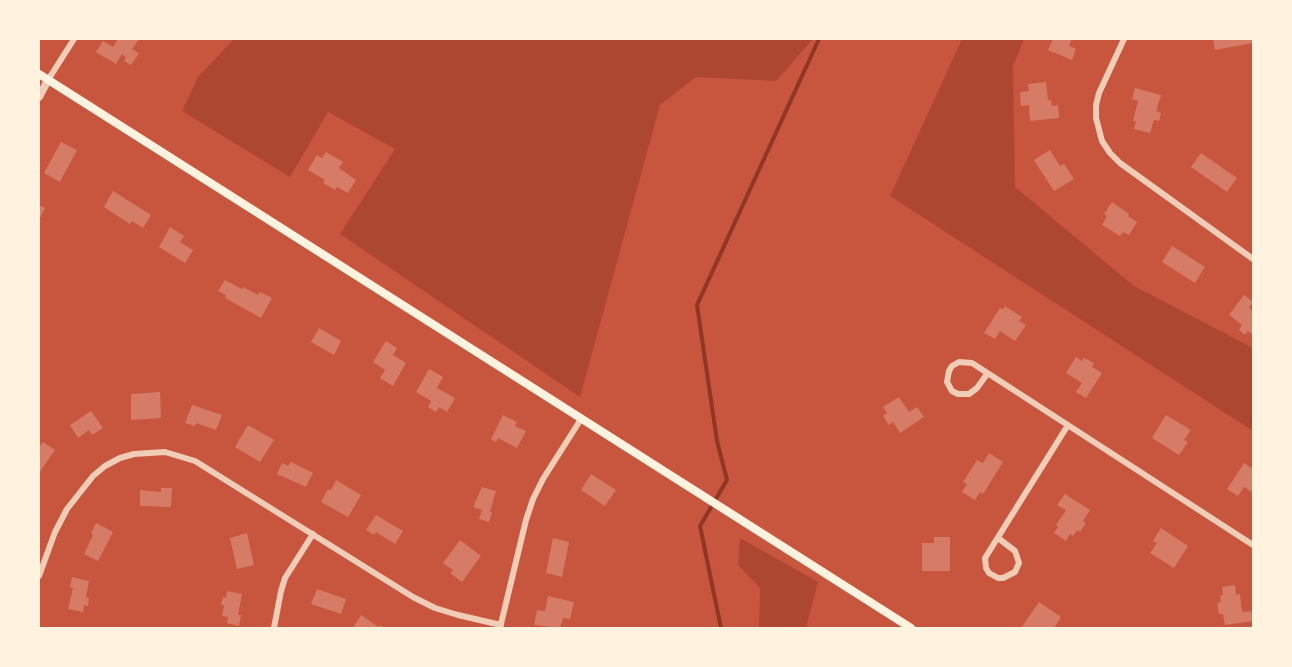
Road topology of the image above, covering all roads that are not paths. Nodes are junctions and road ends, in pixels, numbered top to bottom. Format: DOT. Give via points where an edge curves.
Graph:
graph roads {
  1 [pos="74,39"];
  2 [pos="1124,39"];
  3 [pos="39,74"];
  4 [pos="48,80"];
  5 [pos="39,97"];
  6 [pos="1253,259"];
  7 [pos="987,374"];
  8 [pos="581,419"];
  9 [pos="1068,425"];
  10 [pos="313,534"];
  11 [pos="998,538"];
  12 [pos="1253,546"];
  13 [pos="39,576"];
  14 [pos="501,627"];
  15 [pos="274,628"];
  16 [pos="911,628"];
  1 -- 4 [label="street"];
  2 -- 6 [label="street" via="1096,105 1102,141 1120,163"];
  3 -- 4 [label="main road"];
  4 -- 5 [label="street"];
  4 -- 8 [label="main road"];
  7 -- 7 [label="street" via="972,363 959,362 952,366 947,382 952,391 969,394"];
  7 -- 9 [label="street"];
  8 -- 14 [label="street" via="533,499"];
  8 -- 16 [label="main road"];
  9 -- 11 [label="street"];
  9 -- 12 [label="street"];
  10 -- 13 [label="street" via="195,461 165,452 134,454 105,466 82,489 55,532"];
  10 -- 14 [label="street" via="413,597"];
  10 -- 15 [label="street" via="285,578"];
  11 -- 11 [label="street" via="985,562 989,573 1003,578 1014,572 1018,562 1015,551"];
}
